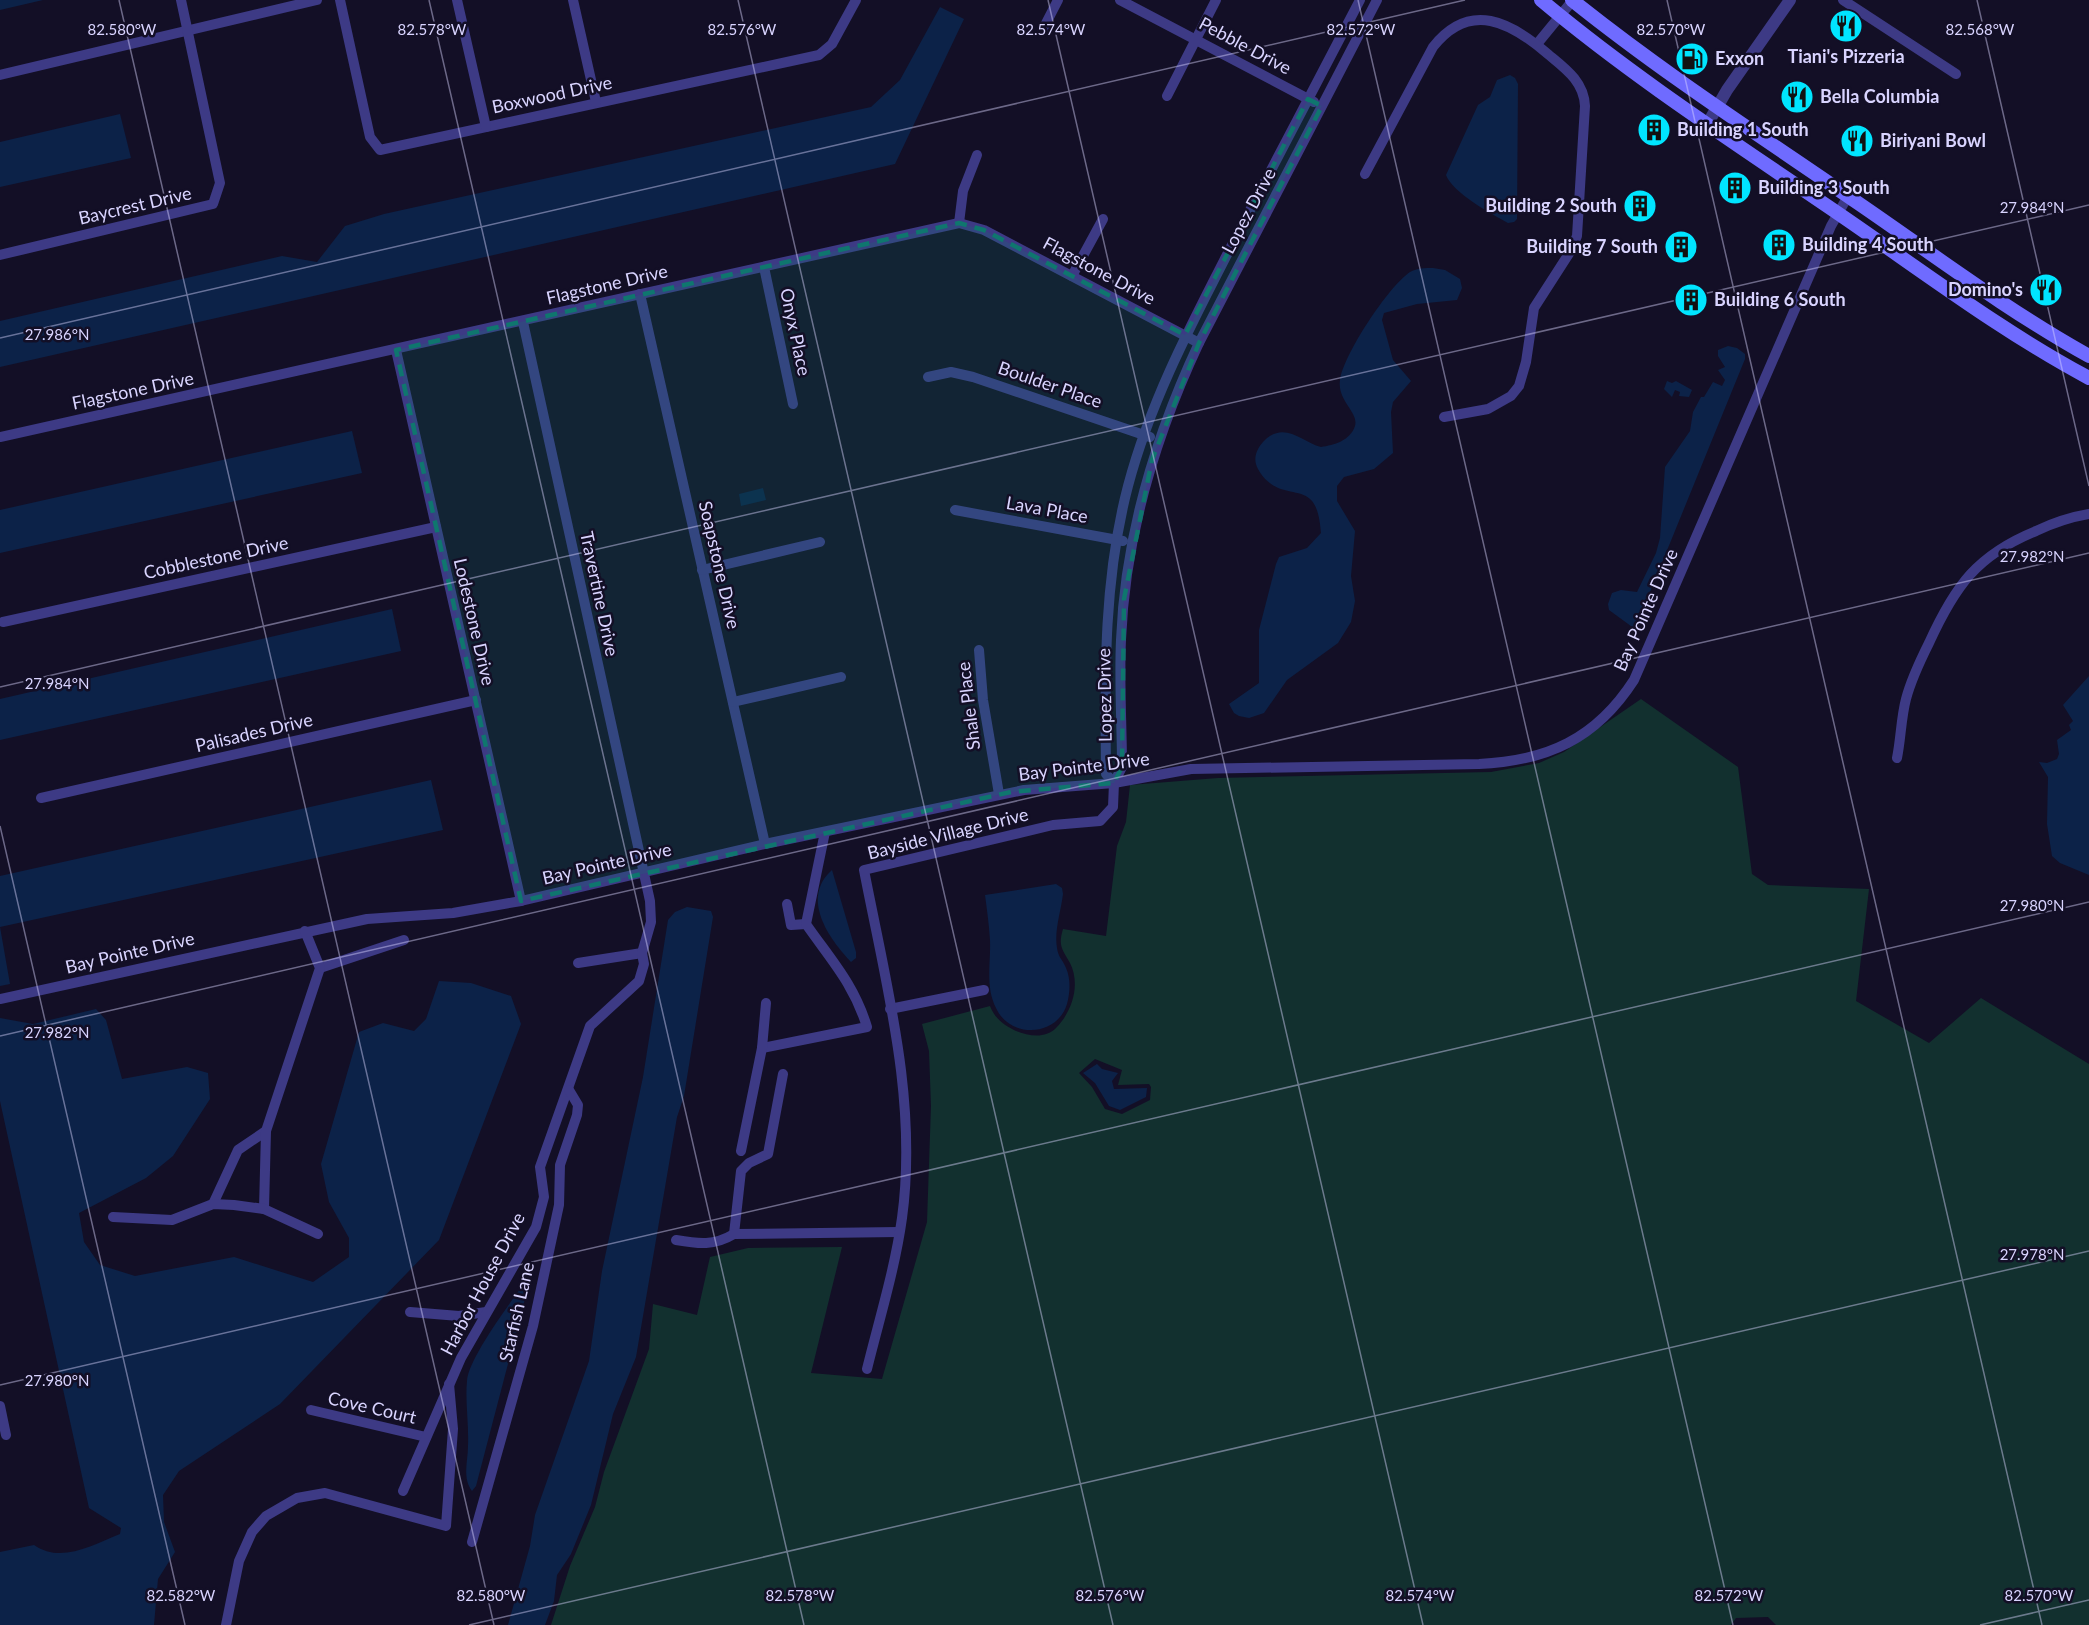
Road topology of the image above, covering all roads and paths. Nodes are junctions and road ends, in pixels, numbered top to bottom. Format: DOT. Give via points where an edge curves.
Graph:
graph roads {
  1 [pos="181,0"];
  2 [pos="317,0"];
  3 [pos="340,0"];
  4 [pos="457,0"];
  5 [pos="573,0"];
  6 [pos="856,0"];
  7 [pos="1058,0"];
  8 [pos="1120,0"];
  9 [pos="1216,0"];
  10 [pos="1360,0"];
  11 [pos="1377,0"];
  12 [pos="1541,0"];
  13 [pos="1572,0"];
  14 [pos="1790,0"];
  15 [pos="1843,0"];
  16 [pos="1560,16"];
  17 [pos="188,30"];
  18 [pos="1042,31"];
  19 [pos="1196,38"];
  20 [pos="1537,44"];
  21 [pos="1956,74"];
  22 [pos="0,75"];
  23 [pos="1167,96"];
  24 [pos="1308,99"];
  25 [pos="596,102"];
  26 [pos="1322,106"];
  27 [pos="1717,106"];
  28 [pos="1708,123"];
  29 [pos="486,127"];
  30 [pos="977,155"];
  31 [pos="1365,174"];
  32 [pos="1848,196"];
  33 [pos="1837,213"];
  34 [pos="1102,219"];
  35 [pos="959,223"];
  36 [pos="0,255"];
  37 [pos="764,267"];
  38 [pos="1072,276"];
  39 [pos="1965,276"];
  40 [pos="1954,293"];
  41 [pos="640,294"];
  42 [pos="523,322"];
  43 [pos="1185,335"];
  44 [pos="1199,343"];
  45 [pos="396,350"];
  46 [pos="2089,356"];
  47 [pos="928,377"];
  48 [pos="2089,378"];
  49 [pos="793,405"];
  50 [pos="1444,417"];
  51 [pos="1144,435"];
  52 [pos="0,437"];
  53 [pos="1159,440"];
  54 [pos="955,510"];
  55 [pos="2089,513"];
  56 [pos="436,527"];
  57 [pos="1117,540"];
  58 [pos="820,542"];
  59 [pos="1132,543"];
  60 [pos="702,570"];
  61 [pos="3,622"];
  62 [pos="979,650"];
  63 [pos="841,677"];
  64 [pos="476,700"];
  65 [pos="734,702"];
  66 [pos="1897,758"];
  67 [pos="1114,783"];
  68 [pos="999,795"];
  69 [pos="40,798"];
  70 [pos="825,832"];
  71 [pos="765,844"];
  72 [pos="643,873"];
  73 [pos="521,901"];
  74 [pos="787,904"];
  75 [pos="806,924"];
  76 [pos="305,931"];
  77 [pos="404,940"];
  78 [pos="642,953"];
  79 [pos="578,963"];
  80 [pos="320,968"];
  81 [pos="984,990"];
  82 [pos="0,999"];
  83 [pos="766,1003"];
  84 [pos="890,1009"];
  85 [pos="762,1048"];
  86 [pos="783,1074"];
  87 [pos="569,1090"];
  88 [pos="266,1131"];
  89 [pos="741,1151"];
  90 [pos="213,1204"];
  91 [pos="264,1209"];
  92 [pos="113,1217"];
  93 [pos="899,1232"];
  94 [pos="318,1234"];
  95 [pos="734,1234"];
  96 [pos="676,1240"];
  97 [pos="410,1312"];
  98 [pos="486,1312"];
  99 [pos="867,1369"];
  100 [pos="449,1383"];
  101 [pos="0,1406"];
  102 [pos="311,1410"];
  103 [pos="6,1435"];
  104 [pos="426,1437"];
  105 [pos="403,1491"];
  106 [pos="472,1542"];
  107 [pos="226,1625"];
  1 -- 17 [label="street, Baycrest Drive"];
  2 -- 17 [label="street"];
  3 -- 29 [label="street, Boxwood Drive" via="370,137 380,150"];
  4 -- 29 [label="street"];
  5 -- 25 [label="street"];
  6 -- 25 [label="street, Boxwood Drive" via="832,44 819,55"];
  7 -- 18 [label="street"];
  8 -- 19 [label="street, Pebble Drive"];
  9 -- 19 [label="street"];
  10 -- 24 [label="street, Lopez Drive"];
  11 -- 26 [label="street, Lopez Drive"];
  12 -- 16 [label="main road"];
  13 -- 16 [label="street"];
  13 -- 27 [label="main road"];
  14 -- 27 [label="street"];
  15 -- 21 [label="street"];
  16 -- 20 [label="street"];
  16 -- 28 [label="main road"];
  17 -- 22 [label="street"];
  17 -- 36 [label="street, Baycrest Drive" via="220,183 213,204"];
  19 -- 23 [label="street"];
  19 -- 24 [label="street, Pebble Drive"];
  20 -- 31 [label="street" via="1496,20 1475,19 1445,32 1433,47"];
  20 -- 50 [label="street" via="1574,76 1584,98 1577,236 1534,308 1525,368 1515,391 1488,409"];
  24 -- 26 [label="street, Pebble Drive"];
  24 -- 43 [label="street, Lopez Drive"];
  25 -- 29 [label="street, Boxwood Drive"];
  26 -- 44 [label="street, Lopez Drive"];
  27 -- 28 [label="street"];
  27 -- 32 [label="main road"];
  28 -- 33 [label="main road"];
  30 -- 35 [label="street" via="963,191"];
  32 -- 33 [label="street, Bay Pointe Drive"];
  32 -- 39 [label="main road"];
  33 -- 40 [label="main road"];
  33 -- 67 [label="street, Bay Pointe Drive" via="1643,663 1623,696 1587,731 1550,753 1507,763 1191,769"];
  34 -- 38 [label="street"];
  35 -- 37 [label="street, Flagstone Drive"];
  35 -- 38 [label="street, Flagstone Drive" via="978,227"];
  37 -- 41 [label="street, Flagstone Drive"];
  37 -- 49 [label="street, Onyx Place"];
  38 -- 43 [label="street, Flagstone Drive"];
  39 -- 40 [label="main road"];
  39 -- 46 [label="main road"];
  40 -- 48 [label="main road"];
  41 -- 42 [label="street, Flagstone Drive"];
  41 -- 60 [label="street, Soapstone Drive"];
  42 -- 45 [label="street, Flagstone Drive"];
  42 -- 72 [label="street, Travertine Drive"];
  43 -- 44 [label="street, Flagstone Drive"];
  43 -- 51 [label="street, Lopez Drive"];
  44 -- 53 [label="street, Lopez Drive"];
  45 -- 52 [label="street, Flagstone Drive"];
  45 -- 56 [label="street, Lodestone Drive"];
  47 -- 51 [label="street, Boulder Place" via="951,372 973,376"];
  51 -- 53 [label="street, Boulder Place"];
  51 -- 57 [label="street, Lopez Drive"];
  53 -- 59 [label="street, Lopez Drive"];
  54 -- 57 [label="street, Lava Place"];
  55 -- 66 [label="street" via="2006,544 1962,582 1948,603 1912,683"];
  56 -- 61 [label="street, Cobblestone Drive"];
  56 -- 64 [label="street, Lodestone Drive"];
  57 -- 59 [label="street, Lava Place"];
  57 -- 67 [label="street, Lopez Drive" via="1108,597 1105,662 1106,774"];
  58 -- 60 [label="street"];
  59 -- 67 [label="street, Lopez Drive" via="1121,640 1122,767"];
  60 -- 65 [label="street, Soapstone Drive"];
  62 -- 68 [label="street, Shale Place"];
  63 -- 65 [label="street"];
  64 -- 69 [label="street, Palisades Drive"];
  64 -- 73 [label="street, Lodestone Drive"];
  65 -- 71 [label="street, Soapstone Drive"];
  67 -- 68 [label="street, Bay Pointe Drive"];
  67 -- 84 [label="street, Bayside Village Drive" via="1113,807 1100,821 1053,825 864,870"];
  68 -- 70 [label="street, Bay Pointe Drive"];
  70 -- 71 [label="street, Bay Pointe Drive"];
  70 -- 75 [label="street"];
  71 -- 72 [label="street, Bay Pointe Drive"];
  72 -- 73 [label="street, Bay Pointe Drive"];
  72 -- 78 [label="street, Harbor House Drive" via="651,922"];
  73 -- 76 [label="street, Bay Pointe Drive" via="453,914 367,919"];
  74 -- 75 [label="street" via="791,925"];
  75 -- 85 [label="street" via="843,972 867,1027"];
  76 -- 80 [label="street"];
  76 -- 82 [label="street, Bay Pointe Drive"];
  77 -- 80 [label="street"];
  78 -- 79 [label="street"];
  78 -- 87 [label="street, Harbor House Drive" via="644,964 639,981 590,1026"];
  80 -- 88 [label="street"];
  81 -- 84 [label="street"];
  83 -- 85 [label="street"];
  84 -- 93 [label="street, Bayside Village Drive" via="907,1125"];
  85 -- 89 [label="street"];
  86 -- 95 [label="street" via="768,1154 741,1171"];
  87 -- 98 [label="street, Harbor House Drive" via="540,1167 544,1197 536,1227"];
  87 -- 106 [label="street, Starfish Lane" via="578,1105 560,1166 559,1205 533,1326"];
  88 -- 90 [label="street" via="238,1150"];
  88 -- 91 [label="street"];
  90 -- 91 [label="street"];
  90 -- 92 [label="street" via="172,1220"];
  91 -- 94 [label="street"];
  93 -- 95 [label="street"];
  93 -- 99 [label="street, Bayside Village Drive"];
  95 -- 96 [label="street" via="705,1245"];
  97 -- 98 [label="street" via="459,1316"];
  98 -- 100 [label="street, Harbor House Drive"];
  100 -- 104 [label="street, Harbor House Drive"];
  100 -- 107 [label="street, Harbor House Drive" via="453,1429 446,1526 325,1492 297,1498 266,1516 252,1532 239,1561"];
  101 -- 103 [label="street"];
  102 -- 104 [label="street, Cove Court"];
  104 -- 105 [label="street, Harbor House Drive"];
}
